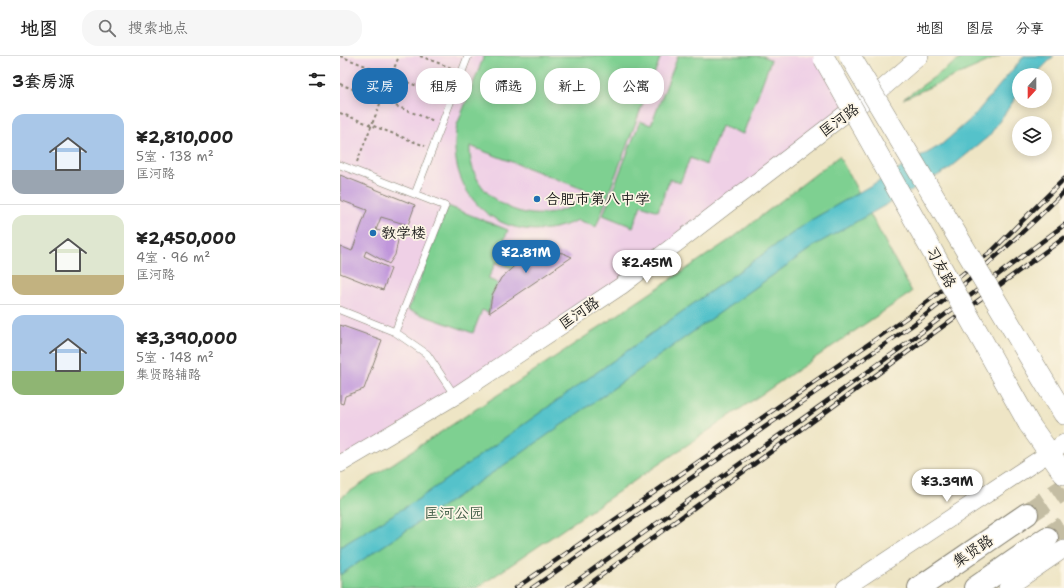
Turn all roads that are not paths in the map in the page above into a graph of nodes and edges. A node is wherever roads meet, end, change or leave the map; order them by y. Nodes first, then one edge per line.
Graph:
1 (468, 56) edge
2 (850, 56) edge
3 (920, 56) edge
4 (822, 57) edge
5 (340, 165) edge
6 (415, 194) junction
7 (340, 310) edge
8 (395, 332) junction
9 (455, 396) junction
10 (1059, 406) edge
11 (1057, 448) edge
12 (340, 464) edge
13 (1064, 474) edge
14 (1027, 514) tunnel mouth
15 (1055, 543) edge
16 (845, 588) edge
17 (919, 588) edge
18 (975, 588) edge
19 (1007, 588) edge

1 - 6 lane
2 - 10 main road, 习友路, bridge
3 - 9 street, 匡河路
4 - 11 main road, 习友路, bridge
5 - 6 lane
6 - 8 lane
7 - 8 lane
8 - 9 lane
9 - 12 street, 匡河路
11 - 13 main road, 习友路
11 - 16 street
14 - 17 highway, 集贤路
15 - 18 highway, 集贤路
15 - 19 street

